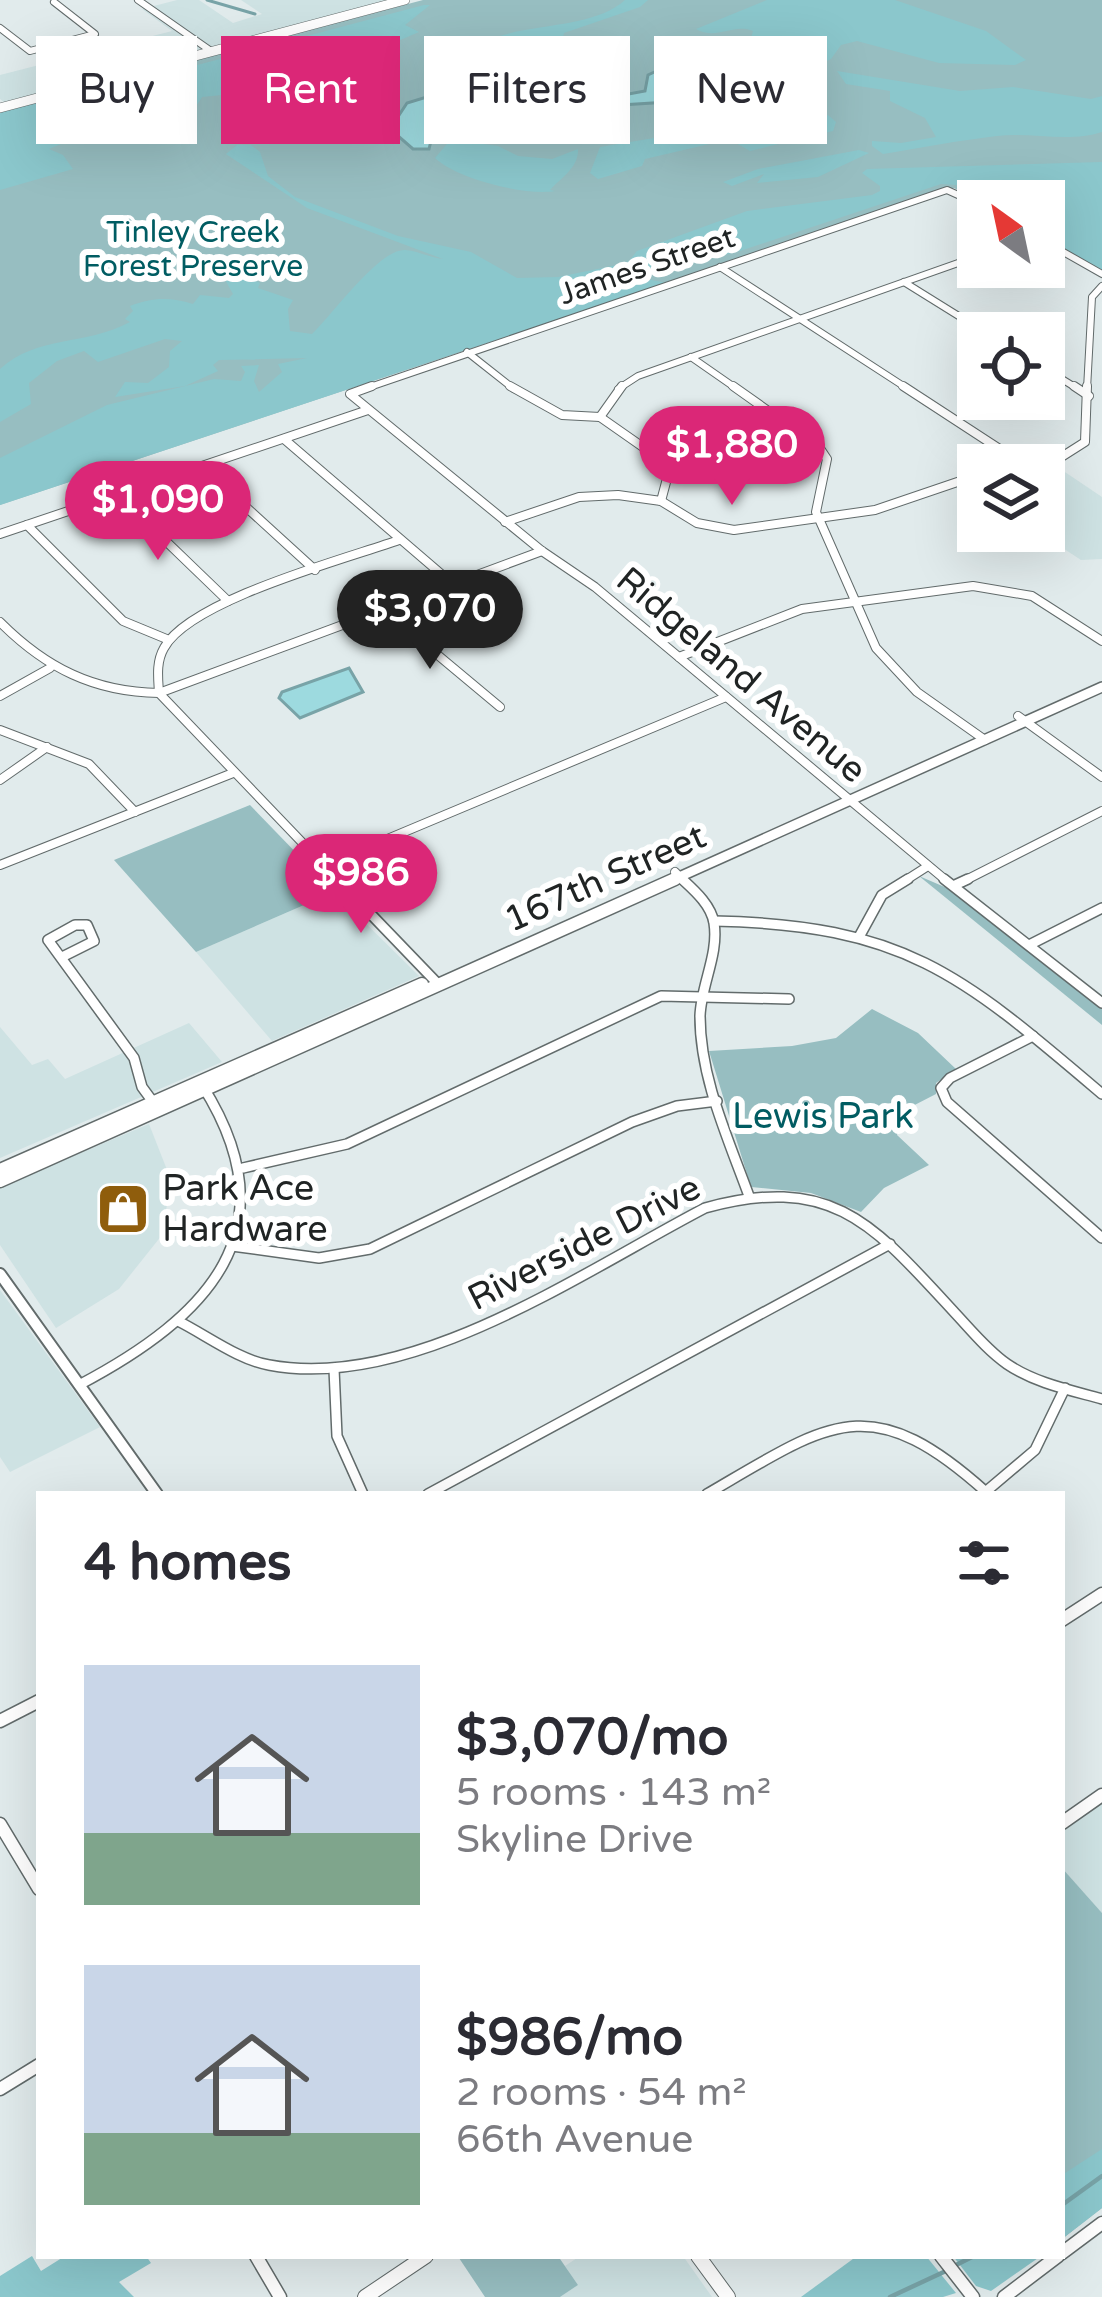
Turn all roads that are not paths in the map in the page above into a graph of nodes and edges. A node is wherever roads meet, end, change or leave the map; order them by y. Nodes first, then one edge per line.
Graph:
1 (68, 0) edge
2 (138, 0) edge
3 (405, 0) edge
4 (54, 2) edge
5 (0, 28) edge
6 (211, 51) junction
7 (1, 107) edge
8 (957, 192) edge
9 (1065, 254) edge
10 (957, 263) edge
11 (720, 267) junction
12 (1102, 274) edge
13 (904, 282) junction
14 (1102, 286) edge
15 (957, 315) edge
16 (801, 318) junction
17 (1091, 321) junction
18 (1102, 327) edge
19 (467, 352) junction
20 (691, 357) junction
21 (1065, 381) edge
22 (356, 390) joint
23 (1089, 396) junction
24 (368, 410) junction
25 (600, 417) junction
26 (284, 439) junction
27 (1085, 442) junction
28 (993, 444) edge
29 (1102, 447) edge
30 (1065, 455) edge
31 (201, 466) junction
32 (957, 483) edge
33 (117, 494) junction
34 (661, 502) junction
35 (820, 519) junction
36 (505, 522) junction
37 (27, 524) junction
38 (0, 534) edge
39 (399, 540) junction
40 (542, 551) junction
41 (315, 570) junction
42 (454, 585) junction
43 (229, 601) junction
44 (858, 604) junction
45 (385, 611) junction
46 (0, 622) edge
47 (169, 640) junction
48 (1102, 641) edge
49 (679, 657) junction
50 (50, 668) junction
51 (1100, 685) edge
52 (159, 693) junction
53 (0, 696) edge
54 (726, 697) junction
55 (500, 706) dead end
56 (1022, 719) junction
57 (0, 730) edge
58 (981, 737) junction
59 (47, 747) junction
60 (233, 773) junction
61 (1102, 778) edge
62 (0, 780) edge
63 (847, 798) junction
64 (1102, 811) edge
65 (135, 812) junction
66 (0, 865) edge
67 (323, 866) junction
68 (928, 866) junction
69 (677, 874) junction
70 (955, 885) junction
71 (1102, 908) edge
72 (714, 921) junction
73 (860, 938) junction
74 (1029, 945) junction
75 (62, 957) junction
76 (436, 982) junction
77 (701, 996) junction
78 (789, 999) dead end
79 (1102, 1003) edge
80 (1033, 1036) junction
81 (203, 1086) junction
82 (1102, 1094) edge
83 (717, 1101) junction
84 (153, 1102) junction
85 (243, 1168) junction
86 (0, 1170) edge
87 (0, 1181) edge
88 (748, 1196) junction
89 (1102, 1238) edge
90 (890, 1244) junction
91 (232, 1246) junction
92 (0, 1274) edge
93 (178, 1321) junction
94 (334, 1369) junction
95 (79, 1385) junction
96 (1065, 1388) junction
97 (1102, 1399) edge
98 (155, 1491) edge
99 (362, 1491) edge
100 (434, 1491) edge
101 (712, 1491) edge
102 (983, 1491) edge
103 (988, 1491) edge
104 (1102, 1594) edge
105 (1065, 1618) edge
106 (36, 1703) edge
107 (0, 1721) edge
108 (1102, 1796) edge
109 (1065, 1821) edge
110 (0, 1824) edge
111 (36, 1884) edge
112 (36, 2067) edge
113 (0, 2089) edge
114 (1102, 2222) edge
115 (1065, 2250) edge
116 (258, 2259) edge
117 (421, 2259) edge
118 (700, 2259) edge
119 (943, 2259) edge
120 (1053, 2259) edge
121 (280, 2297) edge
122 (364, 2297) edge
123 (728, 2297) edge
124 (973, 2297) edge
125 (1004, 2297) edge

1 - 4 street
2 - 6 street
3 - 6 main road
4 - 5 street
6 - 7 main road
8 - 11 street, James Street
9 - 12 street
10 - 13 street
11 - 16 street
11 - 19 street, James Street
13 - 15 street
13 - 16 street
14 - 17 street
16 - 20 street
16 - 28 street
17 - 18 street
17 - 23 street
19 - 22 street, James Street
19 - 25 street
20 - 25 street
20 - 35 street
21 - 23 street
22 - 24 street, Ridgeland Avenue
23 - 27 street
24 - 26 street
24 - 36 street, Ridgeland Avenue
25 - 34 street
26 - 31 street
26 - 39 street
27 - 29 street
27 - 30 street
31 - 33 street
31 - 41 street
32 - 35 street
33 - 37 street
33 - 43 street
34 - 35 street
34 - 36 street
35 - 44 street
36 - 40 street, Ridgeland Avenue
37 - 38 street
37 - 47 street
39 - 41 street
39 - 42 street
40 - 42 street
40 - 49 street, Ridgeland Avenue
41 - 43 street
42 - 45 street
43 - 47 street
44 - 48 street
44 - 49 street
44 - 58 street
45 - 52 street
45 - 55 street
46 - 50 street
47 - 52 street
49 - 54 street, Ridgeland Avenue
50 - 52 street
50 - 53 street
51 - 56 main road, 167th Street
52 - 60 street
54 - 63 street, Ridgeland Avenue
54 - 67 street
56 - 58 main road, 167th Street
56 - 61 street
57 - 59 street
58 - 63 main road, 167th Street
59 - 62 street
59 - 65 street
60 - 65 street
60 - 67 street
63 - 68 street, Ridgeland Avenue
63 - 69 main road, 167th Street
64 - 70 street
65 - 66 street
67 - 76 street
68 - 70 street, Ridgeland Avenue
68 - 73 street
69 - 72 street
69 - 76 main road, 167th Street
70 - 74 street, Ridgeland Avenue
71 - 74 street
72 - 73 street
72 - 77 street
73 - 80 street
74 - 79 street, Ridgeland Avenue
75 - 75 street
75 - 84 street
76 - 81 main road, 167th Street
77 - 78 street
77 - 83 street
77 - 85 street
80 - 82 street
80 - 89 street
81 - 84 main road, 167th Street
81 - 85 street
81 - 87 main road, 167th Street
83 - 88 street
83 - 91 street
84 - 86 main road, 167th Street
85 - 91 street
88 - 90 street, Riverside Drive
88 - 94 street, Riverside Drive
90 - 96 street, Riverside Drive
90 - 100 street
91 - 93 street
92 - 95 street
93 - 94 street, Riverside Drive
93 - 95 street
94 - 99 street
95 - 98 street
96 - 97 street, Riverside Drive
96 - 103 street
101 - 102 street
104 - 105 street
106 - 107 street
108 - 109 street
110 - 111 street
112 - 113 street
114 - 115 street
116 - 121 street
117 - 122 street
118 - 123 street
119 - 124 street
120 - 125 street

